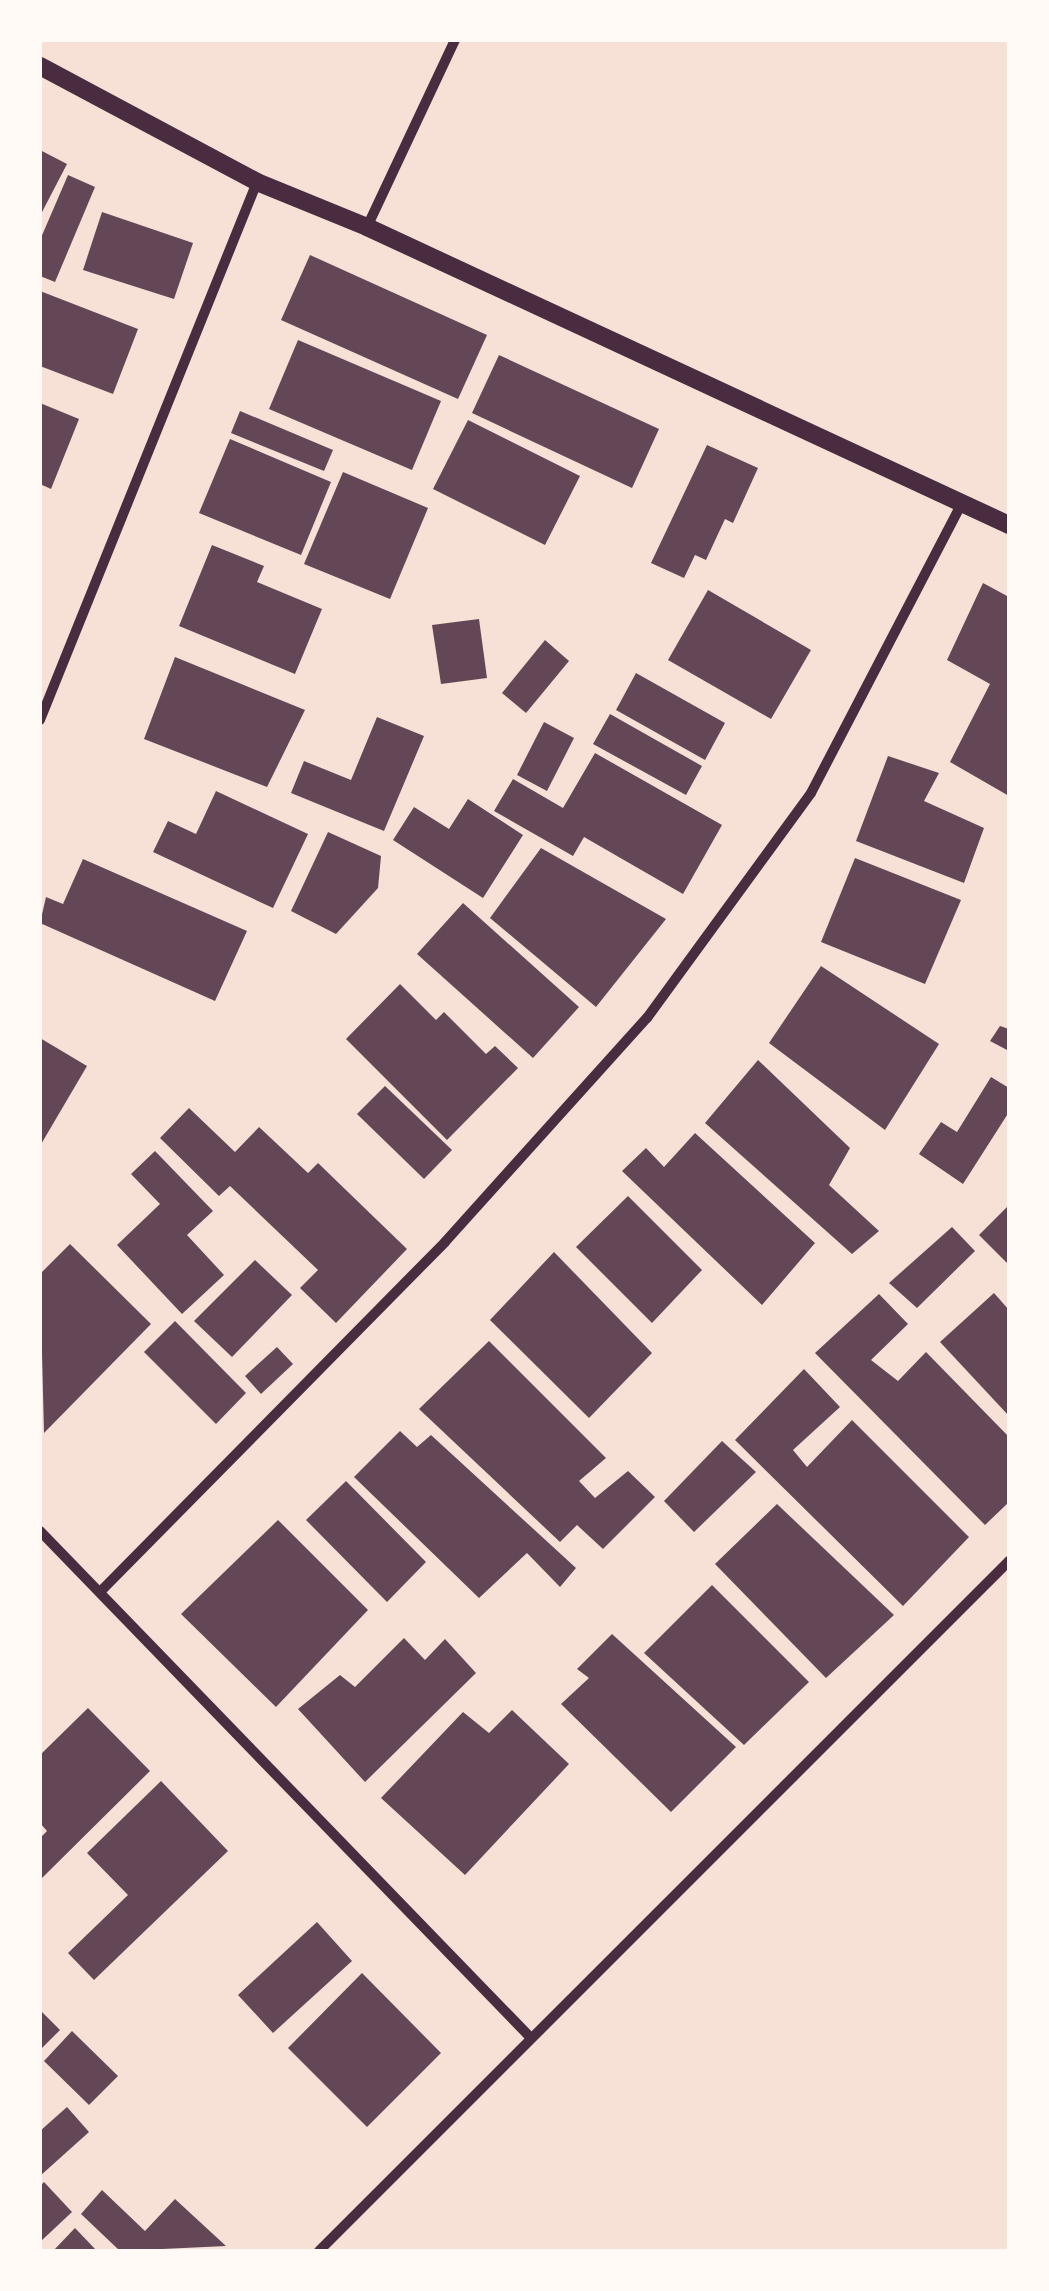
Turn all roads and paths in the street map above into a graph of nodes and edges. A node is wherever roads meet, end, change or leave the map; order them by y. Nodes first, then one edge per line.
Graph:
1 (455, 40) edge
2 (40, 66) edge
3 (257, 182) junction
4 (367, 226) junction
5 (962, 502) junction
6 (1009, 525) edge
7 (40, 720) edge
8 (40, 1531) edge
9 (1009, 1561) edge
10 (100, 1592) junction
11 (532, 2038) junction
12 (320, 2251) edge

1 - 4 street
2 - 3 street
3 - 4 street
3 - 7 street
4 - 5 street
5 - 6 street
5 - 10 street
8 - 10 street
9 - 11 street
10 - 11 street
11 - 12 street

